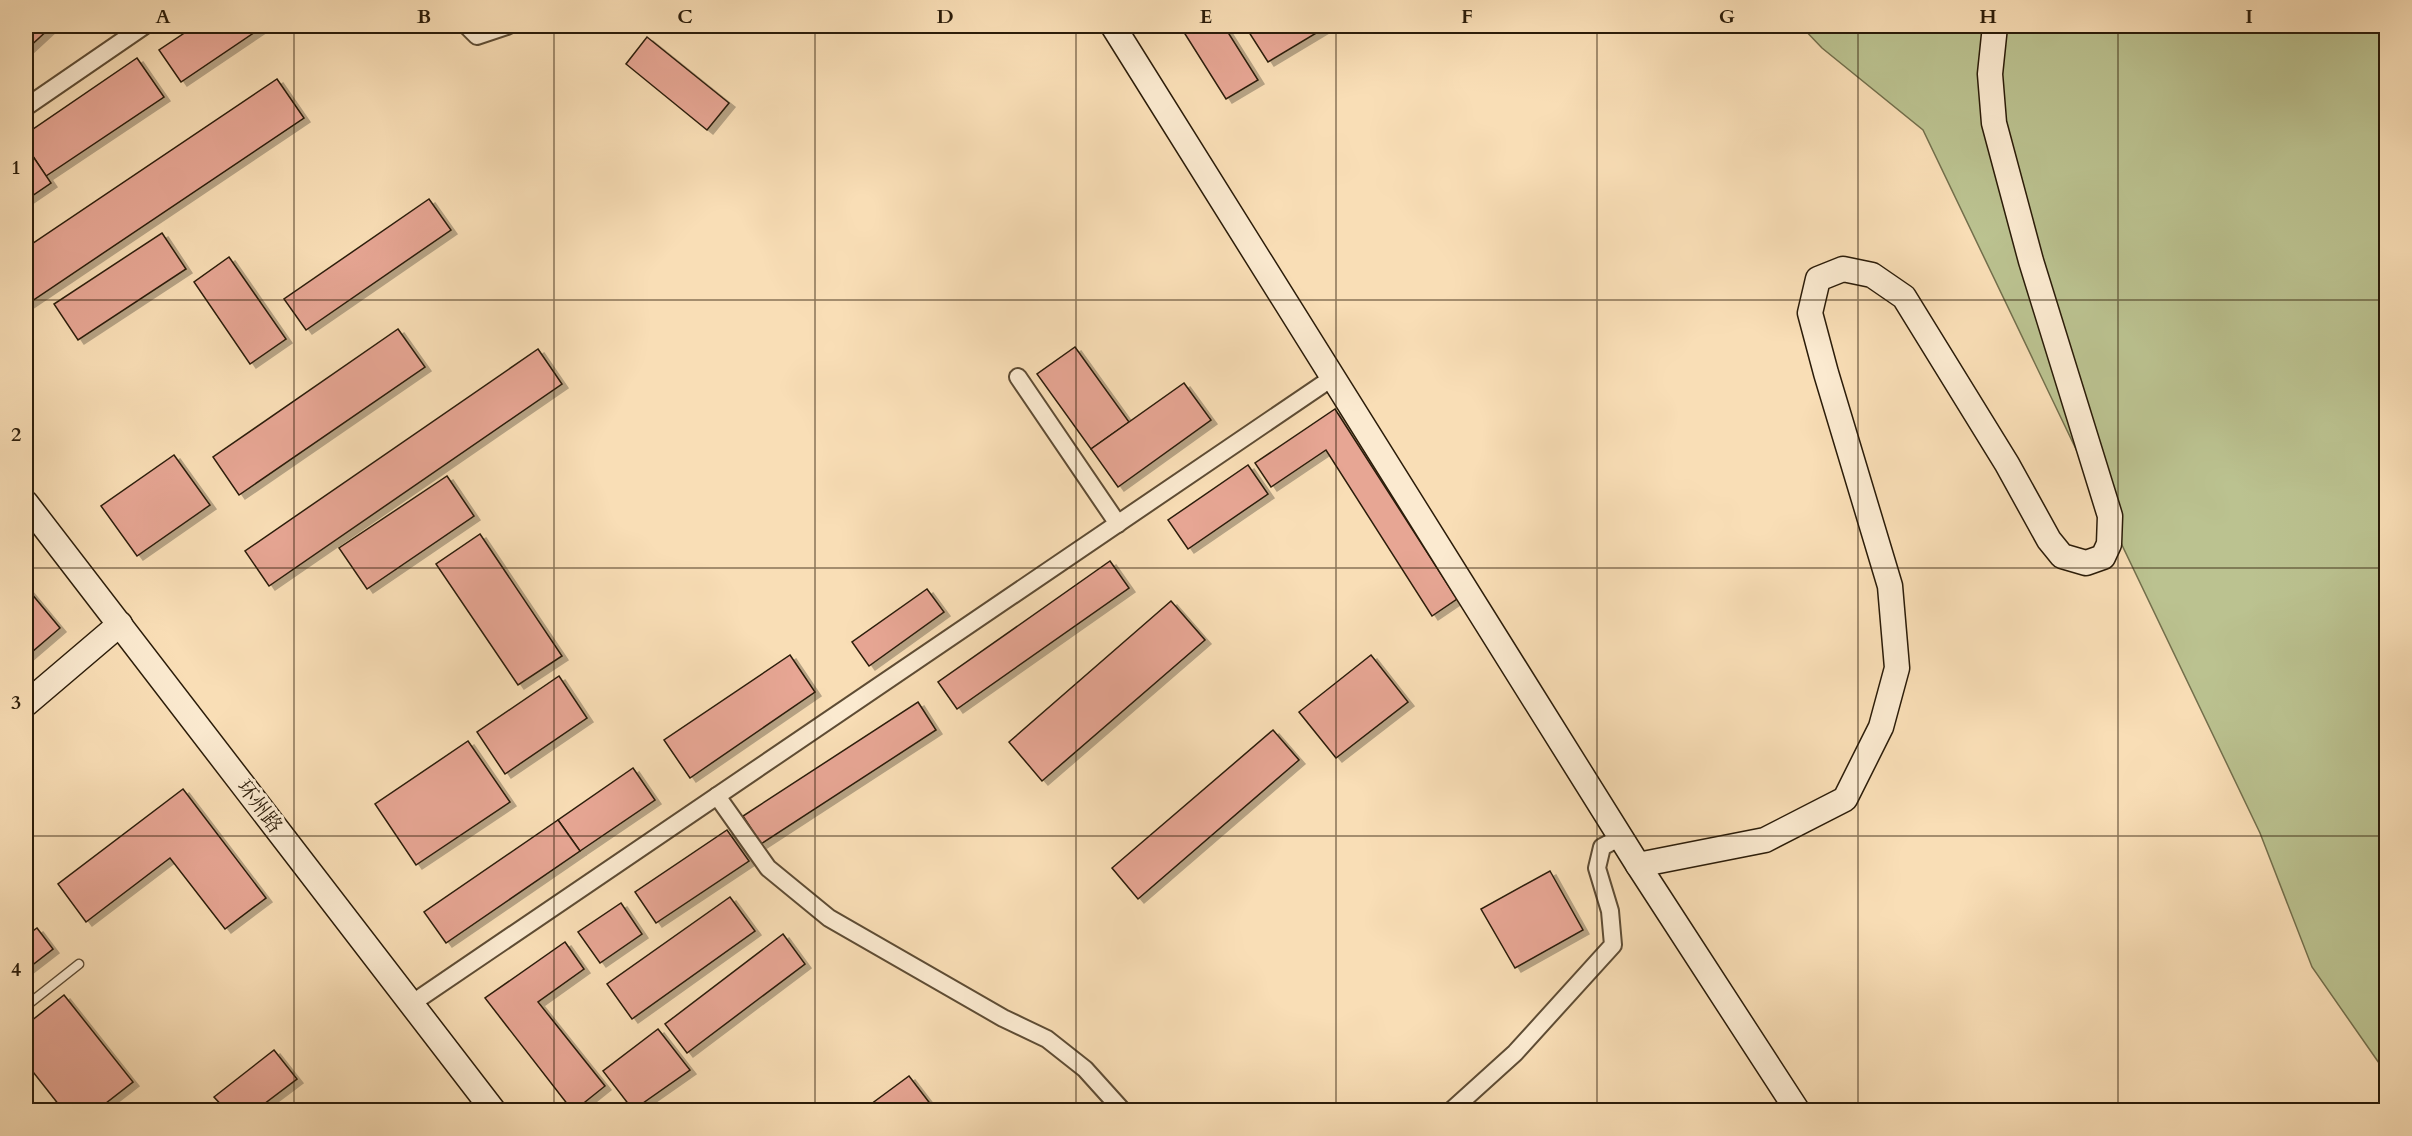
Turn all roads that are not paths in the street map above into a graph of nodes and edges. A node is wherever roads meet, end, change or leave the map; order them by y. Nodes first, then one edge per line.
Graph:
1 (144, 26) edge
2 (467, 26) edge
3 (507, 26) edge
4 (1113, 26) edge
5 (1995, 26) edge
6 (26, 107) edge
7 (1018, 377) dead end
8 (1332, 378) junction
9 (26, 503) edge
10 (1118, 524) junction
11 (120, 624) junction
12 (26, 704) edge
13 (717, 796) junction
14 (1622, 837) junction
15 (1638, 866) junction
16 (79, 964) dead end
17 (411, 1004) junction
18 (26, 1006) edge
19 (493, 1110) edge
20 (1122, 1110) edge
21 (1452, 1110) edge
22 (1797, 1110) edge

1 - 6 street
2 - 3 street
4 - 8 street
5 - 15 street
7 - 10 street
8 - 10 street
8 - 14 street
9 - 11 street, 环州路
10 - 13 street
11 - 12 street
11 - 17 street, 环州路
13 - 17 street
13 - 20 street
14 - 15 street
14 - 21 street
15 - 22 street
16 - 18 lane
17 - 19 street, 环州路

